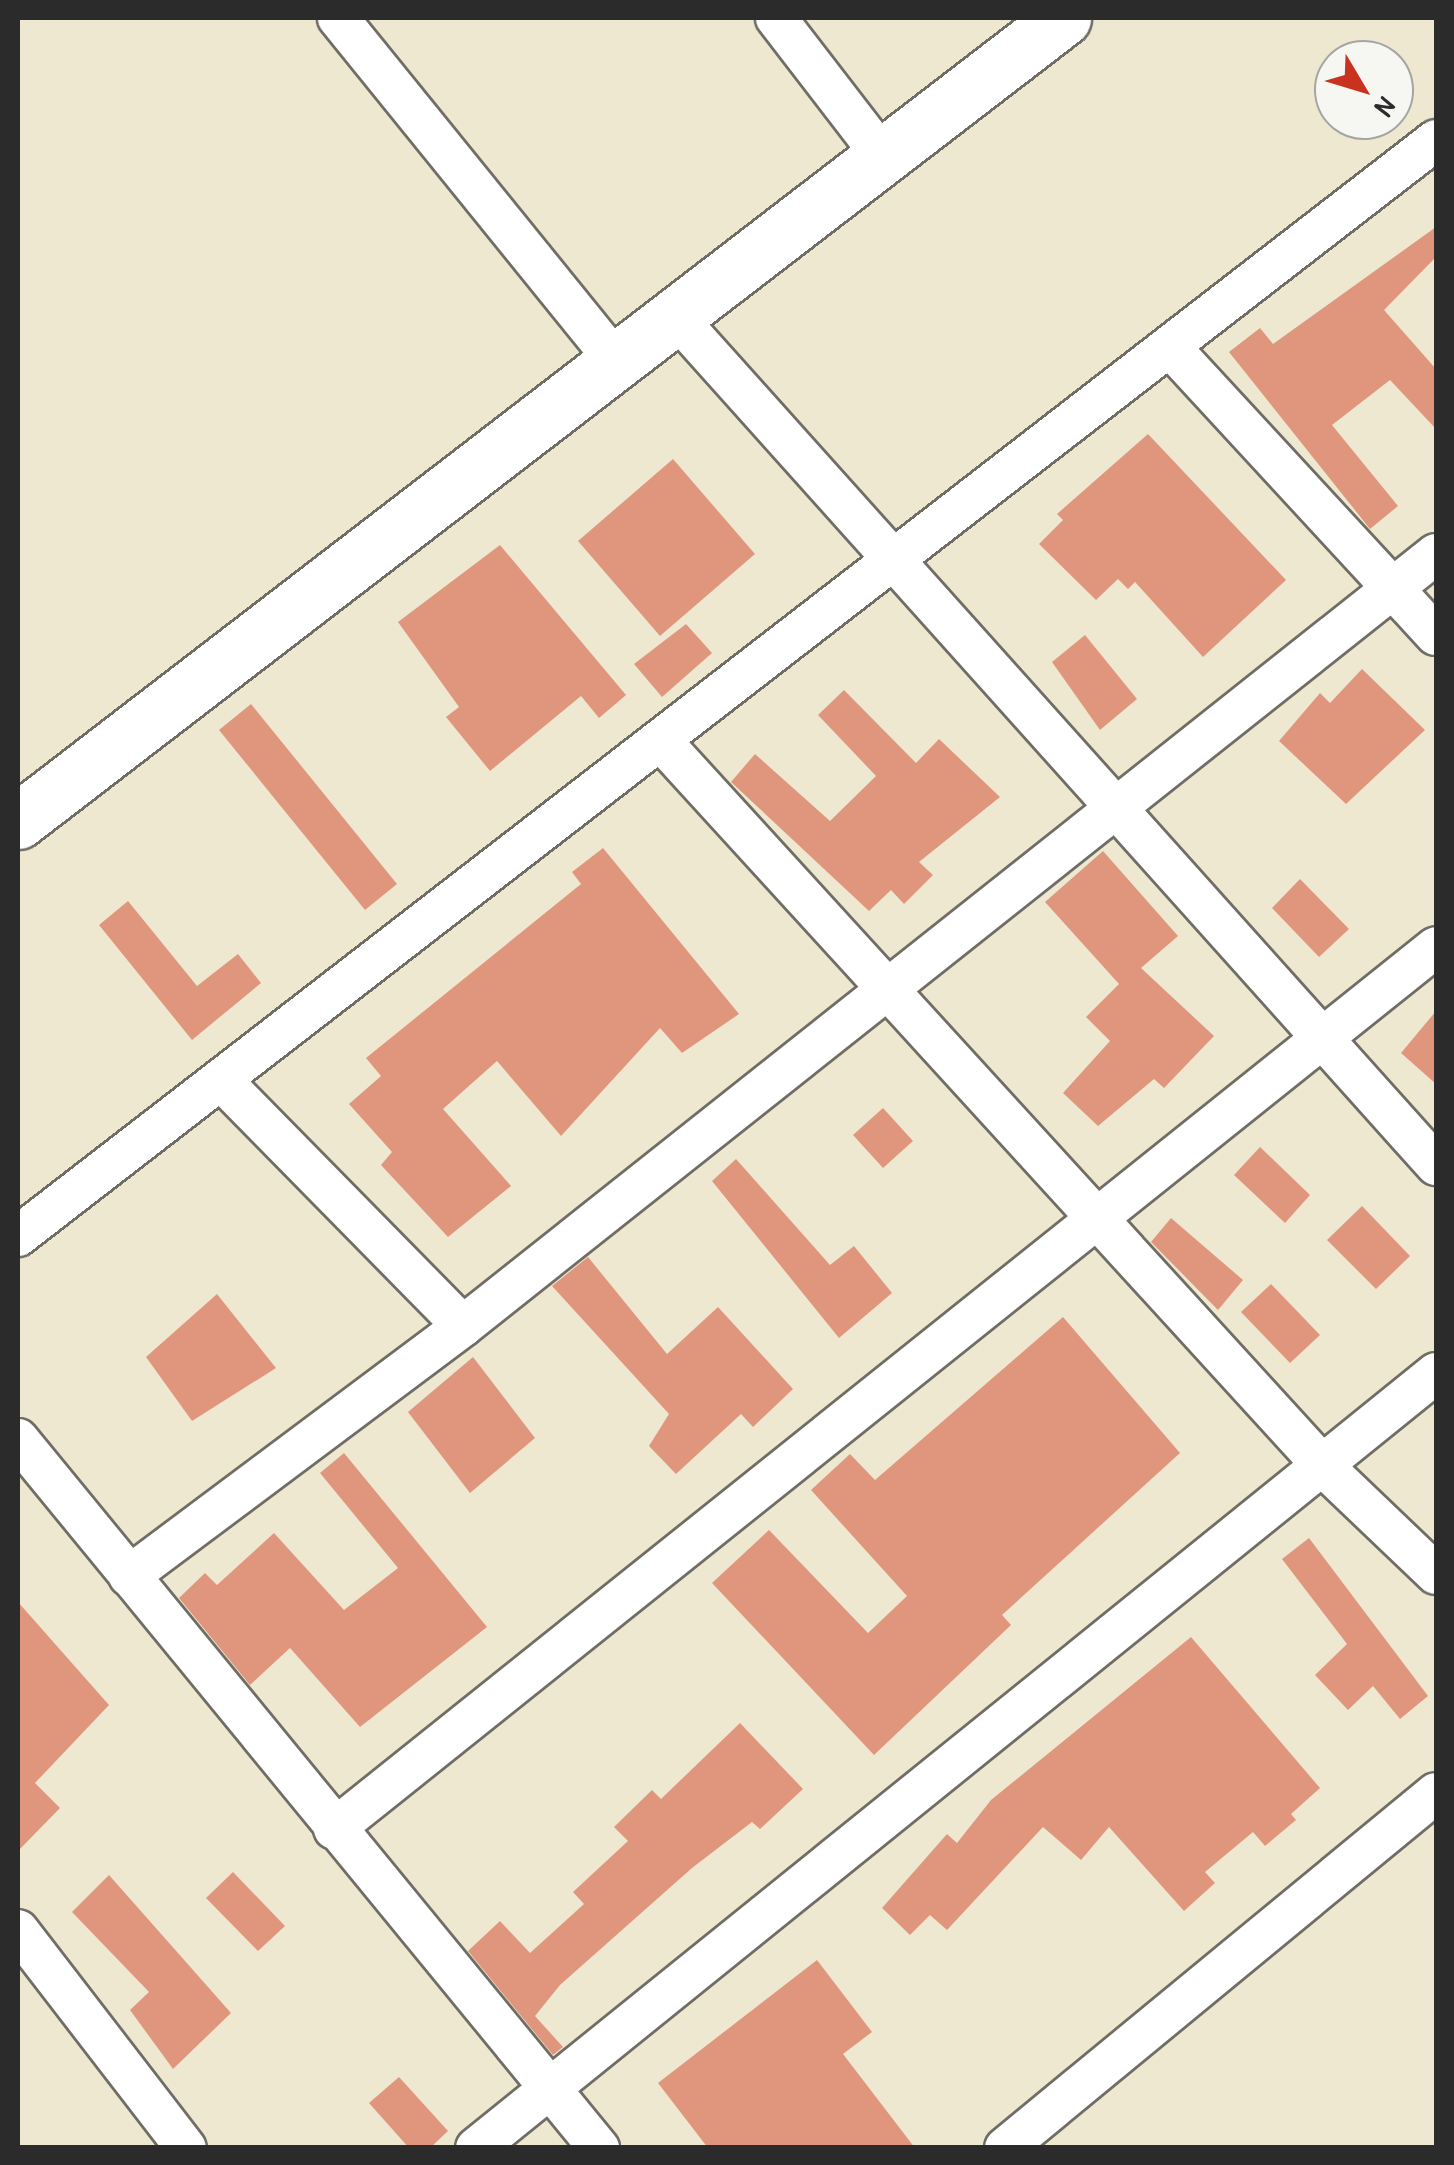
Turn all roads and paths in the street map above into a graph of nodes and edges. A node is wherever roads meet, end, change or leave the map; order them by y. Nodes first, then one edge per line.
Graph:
1 (338, 18) edge
2 (776, 18) edge
3 (1063, 18) edge
4 (1436, 140) edge
5 (882, 157) junction
6 (676, 317) junction
7 (1170, 347) junction
8 (617, 362) junction
9 (1436, 554) edge
10 (894, 560) junction
11 (1393, 588) junction
12 (1436, 636) edge
13 (662, 742) junction
14 (1117, 808) junction
15 (18, 821) edge
16 (1436, 947) edge
17 (888, 990) junction
18 (1324, 1039) junction
19 (224, 1084) junction
20 (1436, 1165) edge
21 (1099, 1221) junction
22 (18, 1236) edge
23 (463, 1326) junction
24 (1436, 1373) edge
25 (18, 1439) edge
26 (1324, 1466) junction
27 (1436, 1574) edge
28 (129, 1576) junction
29 (1436, 1793) edge
30 (334, 1828) junction
31 (18, 1930) edge
32 (545, 2087) junction
33 (186, 2148) edge
34 (476, 2148) edge
35 (598, 2148) edge
36 (1005, 2148) edge

1 - 8 street
2 - 5 street
3 - 5 street
4 - 7 street
5 - 6 street
6 - 8 street
6 - 10 street
7 - 10 street
7 - 11 street
8 - 15 street
9 - 11 street
10 - 13 street
10 - 14 street
11 - 12 street
11 - 14 street
13 - 17 street
13 - 19 street
14 - 17 street
14 - 18 street
16 - 18 street
17 - 21 street
17 - 23 street
18 - 20 street
18 - 21 street
19 - 22 street
19 - 23 street
21 - 26 street
21 - 30 street
23 - 28 street
24 - 26 street
25 - 28 street
26 - 27 street
26 - 32 street
28 - 30 street
29 - 36 street
30 - 32 street
31 - 33 street
32 - 34 street
32 - 35 street

